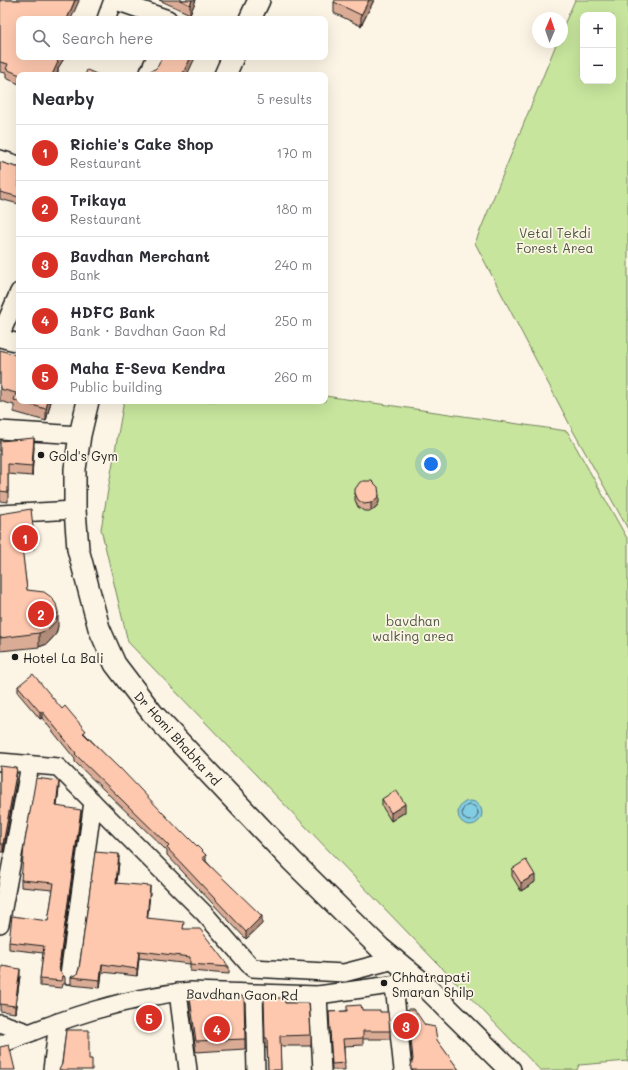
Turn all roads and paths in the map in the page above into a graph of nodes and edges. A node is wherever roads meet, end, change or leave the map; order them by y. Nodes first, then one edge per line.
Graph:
1 (113, 0) edge
2 (258, 0) edge
3 (107, 16) edge
4 (159, 16) edge
5 (251, 16) edge
6 (232, 60) edge
7 (226, 72) edge
8 (0, 159) edge
9 (16, 164) edge
10 (16, 300) edge
11 (5, 330) edge
12 (16, 340) edge
13 (87, 404) edge
14 (0, 430) edge
15 (80, 435) junction
16 (75, 510) junction
17 (0, 514) edge
18 (0, 762) edge
19 (30, 765) junction
20 (93, 802) junction
21 (0, 924) edge
22 (394, 960) junction
23 (69, 975) dead end
24 (420, 981) junction
25 (394, 985) junction
26 (178, 992) junction
27 (254, 994) junction
28 (318, 995) junction
29 (58, 1022) junction
30 (0, 1023) edge
31 (30, 1033) junction
32 (0, 1045) edge
33 (52, 1070) edge
34 (188, 1070) edge
35 (256, 1070) edge
36 (322, 1070) edge
37 (403, 1070) edge
38 (510, 1070) edge

1 - 3 street
1 - 4 street
2 - 5 main road
6 - 7 main road
8 - 9 street
10 - 11 street
11 - 12 street
13 - 15 main road, Dr Homi Bhabha rd
14 - 15 street
15 - 16 main road, Dr Homi Bhabha rd
16 - 17 street
16 - 22 main road, Dr Homi Bhabha rd
18 - 19 street
19 - 20 street
19 - 21 street
20 - 22 street
20 - 23 street
22 - 24 main road, Dr Homi Bhabha rd
24 - 25 street, Bavdhan Gaon Rd
24 - 38 main road, Dr Homi Bhabha rd
25 - 28 street, Bavdhan Gaon Rd
25 - 37 street
26 - 27 street, Bavdhan Gaon Rd
26 - 29 street, Bavdhan Gaon Rd
26 - 34 street
27 - 28 street, Bavdhan Gaon Rd
27 - 35 street
28 - 36 street
29 - 31 street, Bavdhan Gaon Rd
29 - 33 street
30 - 31 street
31 - 32 street, Bavdhan Gaon Rd

